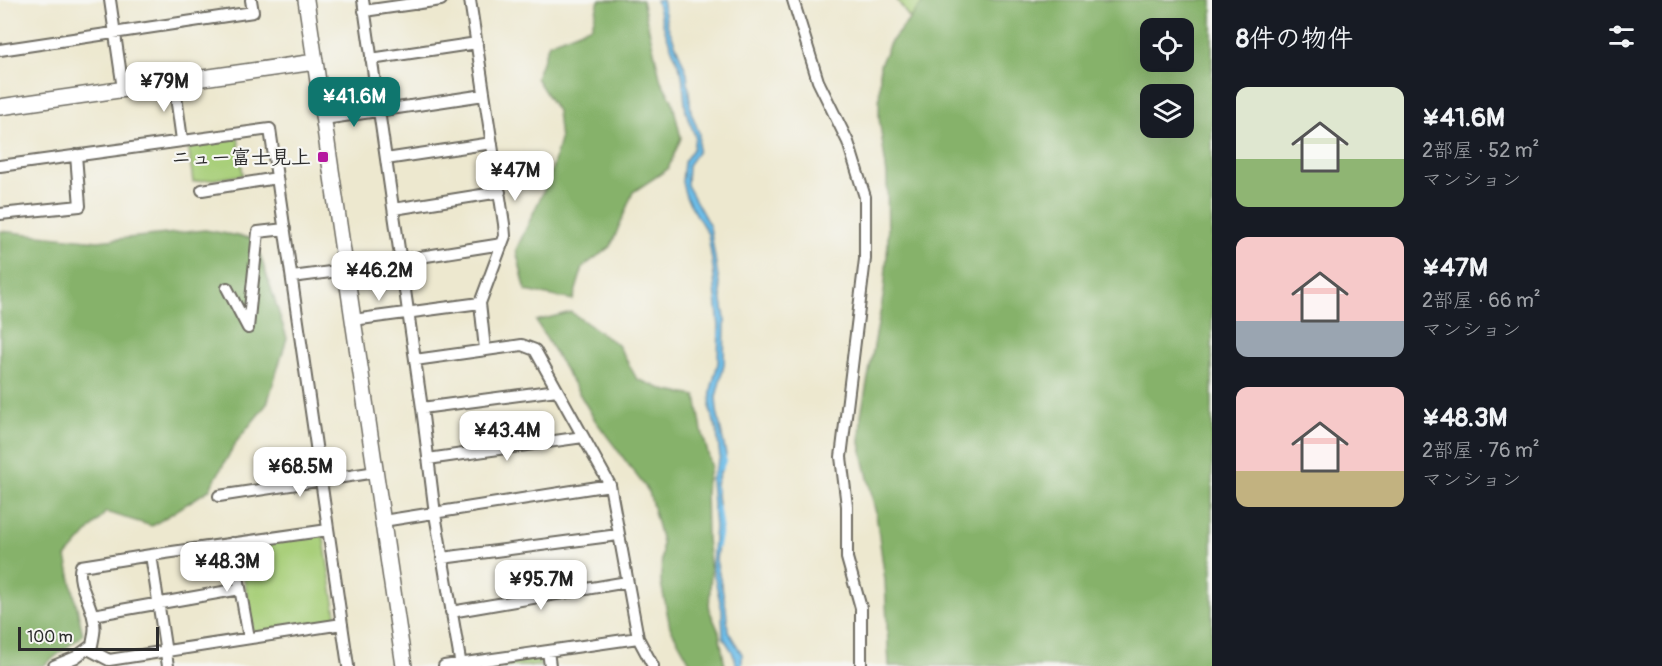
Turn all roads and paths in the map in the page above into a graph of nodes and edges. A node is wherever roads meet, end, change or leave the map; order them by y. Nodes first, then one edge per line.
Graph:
1 (110, 0) edge
2 (251, 0) edge
3 (306, 0) edge
4 (441, 0) edge
5 (470, 0) edge
6 (793, 0) edge
7 (364, 6) edge
8 (115, 32) junction
9 (477, 43) junction
10 (0, 50) edge
11 (371, 59) junction
12 (315, 62) junction
13 (174, 82) junction
14 (123, 89) junction
15 (484, 95) junction
16 (0, 107) edge
17 (379, 110) junction
18 (324, 119) junction
19 (182, 140) junction
20 (492, 143) junction
21 (76, 155) junction
22 (386, 159) junction
23 (0, 166) edge
24 (277, 178) junction
25 (202, 190) dead end
26 (500, 192) junction
27 (394, 209) junction
28 (0, 214) edge
29 (285, 229) junction
30 (502, 244) junction
31 (401, 260) junction
32 (346, 270) junction
33 (292, 277) junction
34 (227, 288) dead end
35 (480, 303) junction
36 (409, 312) junction
37 (353, 320) junction
38 (485, 349) junction
39 (416, 360) junction
40 (557, 390) junction
41 (422, 408) junction
42 (583, 437) junction
43 (428, 459) junction
44 (376, 472) junction
45 (321, 480) junction
46 (610, 485) junction
47 (219, 496) dead end
48 (435, 514) junction
49 (383, 521) junction
50 (328, 530) junction
51 (618, 535) junction
52 (232, 543) junction
53 (151, 555) junction
54 (442, 558) junction
55 (627, 582) junction
56 (240, 589) junction
57 (159, 603) junction
58 (451, 612) junction
59 (93, 615) junction
60 (342, 624) junction
61 (249, 638) junction
62 (638, 638) junction
63 (88, 649) junction
64 (166, 651) junction
65 (548, 651) junction
66 (460, 665) edge
67 (54, 666) edge
68 (168, 666) edge
69 (348, 666) edge
70 (404, 666) edge
71 (444, 666) edge
72 (550, 666) edge
73 (653, 666) edge
74 (861, 666) edge

1 - 8 street
2 - 8 street
3 - 12 street
4 - 7 street
5 - 9 street
6 - 74 street
7 - 11 street
8 - 10 street
8 - 14 street
9 - 11 street
9 - 15 street
11 - 17 street
12 - 13 street
12 - 18 street
13 - 14 street
13 - 19 street
14 - 16 street
15 - 17 street
15 - 20 street
17 - 18 street
17 - 22 street
18 - 32 street
19 - 21 street
19 - 24 street
20 - 22 street
20 - 26 street
21 - 23 street
21 - 28 street
22 - 27 street
24 - 25 street
24 - 29 street
26 - 27 street
26 - 30 street
27 - 31 street
29 - 33 street
29 - 34 street
30 - 31 street
30 - 35 street
31 - 36 street
32 - 33 street
32 - 37 street
33 - 45 street
35 - 36 street
35 - 38 street
36 - 37 street
36 - 39 street
37 - 44 street
38 - 39 street
38 - 40 street
39 - 41 street
40 - 41 street
40 - 42 street
41 - 43 street
42 - 43 street
42 - 46 street
43 - 48 street
44 - 45 street
44 - 49 street
45 - 47 street
45 - 50 street
46 - 48 street
46 - 51 street
48 - 49 street
48 - 54 street
49 - 70 street
50 - 52 street
50 - 60 street
51 - 54 street
51 - 55 street
52 - 53 street
52 - 56 street
53 - 57 street
53 - 59 street
54 - 58 street
55 - 58 street
55 - 62 street
56 - 57 street
56 - 61 street
57 - 59 street
57 - 64 street
58 - 66 street
59 - 63 street
60 - 61 street
60 - 69 street
61 - 64 street
62 - 65 street
62 - 73 street
63 - 64 street
63 - 67 street
64 - 68 street
65 - 66 street
65 - 72 street
66 - 71 street

